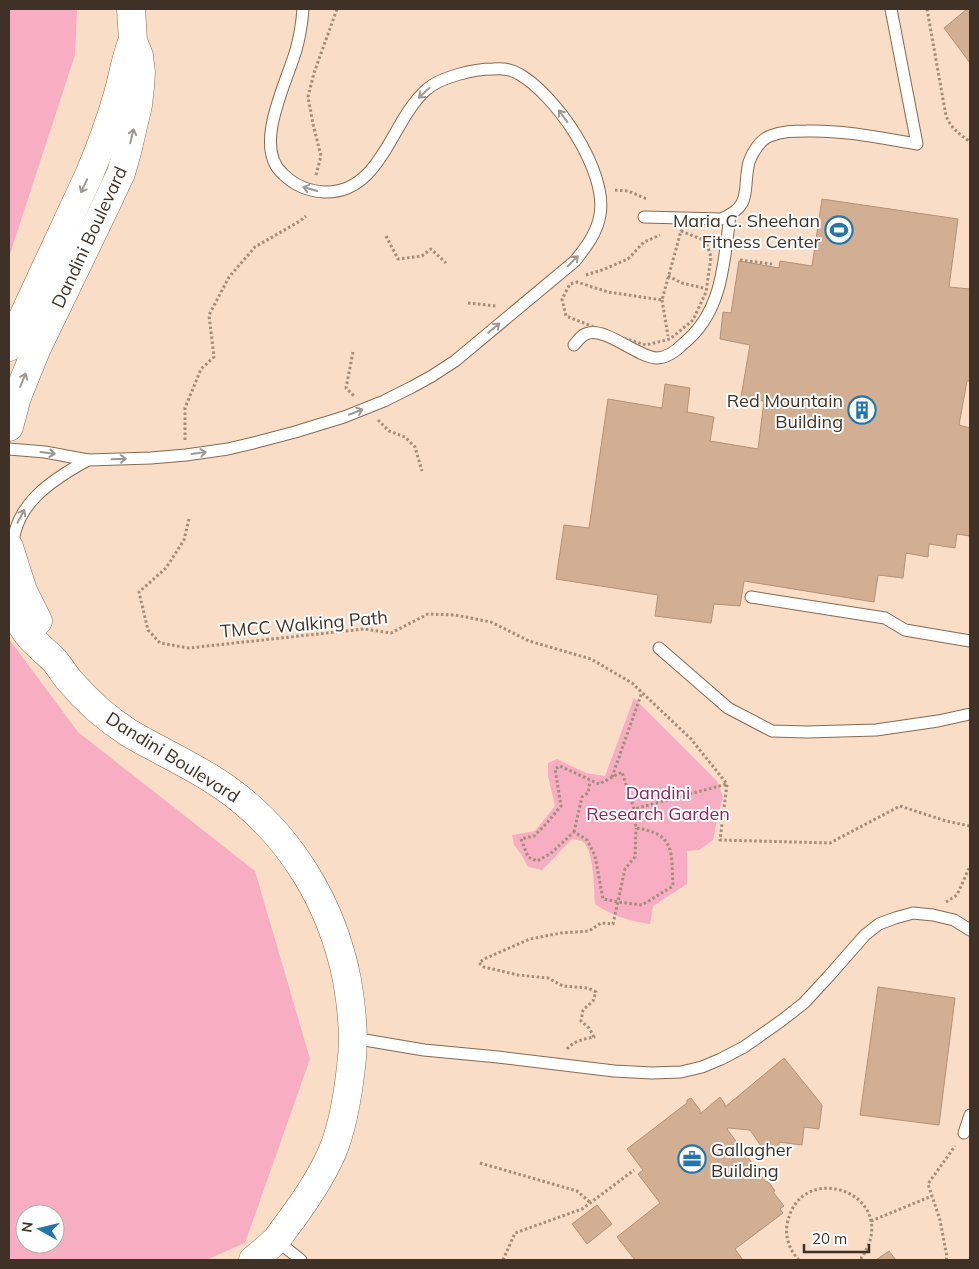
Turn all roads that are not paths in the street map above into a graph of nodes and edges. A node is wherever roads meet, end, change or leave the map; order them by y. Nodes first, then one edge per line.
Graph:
1 (131, 9) edge
2 (303, 9) edge
3 (891, 9) edge
4 (132, 41) junction
5 (730, 215) junction
6 (644, 217) dead end
7 (574, 345) dead end
8 (9, 348) edge
9 (9, 427) edge
10 (9, 449) edge
11 (88, 460) junction
12 (11, 555) edge
13 (751, 597) dead end
14 (9, 601) edge
15 (970, 641) edge
16 (659, 648) dead end
17 (54, 661) junction
18 (970, 714) edge
19 (970, 930) edge
20 (353, 1038) junction
21 (970, 1115) edge
22 (964, 1133) road end
23 (276, 1240) junction
24 (253, 1260) edge
25 (301, 1260) edge

1 - 4 main road, Dandini Boulevard
11 -> 2 lane
3 - 5 lane
4 -> 8 main road, Dandini Boulevard
9 -> 4 main road, Dandini Boulevard
5 - 6 lane
5 - 7 lane
10 -> 11 lane
12 -> 11 lane
12 - 17 main road, Dandini Boulevard
13 - 15 lane
14 - 17 main road, Dandini Boulevard
16 - 18 lane
17 - 20 main road, Dandini Boulevard
19 - 20 lane
20 - 23 main road, Dandini Boulevard
21 - 22 lane
23 - 24 main road, Dandini Boulevard
23 - 25 lane

